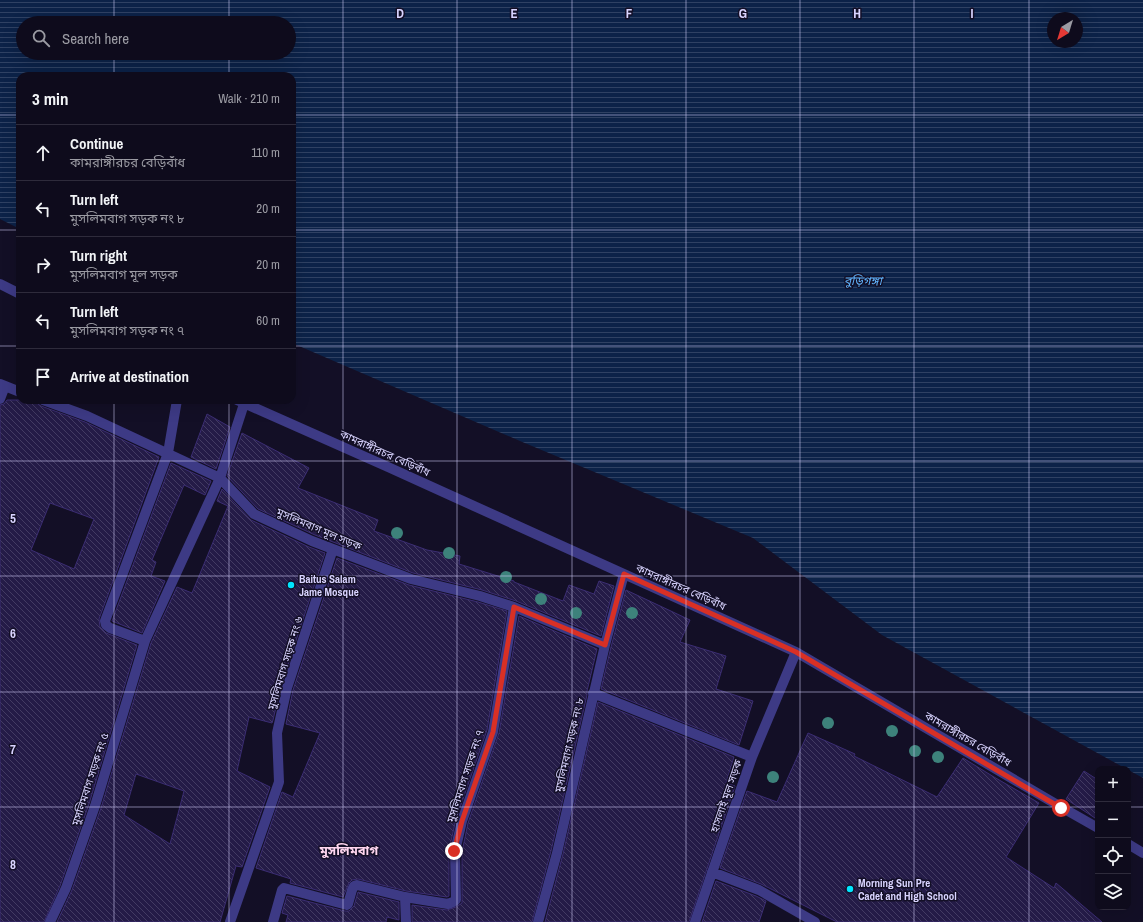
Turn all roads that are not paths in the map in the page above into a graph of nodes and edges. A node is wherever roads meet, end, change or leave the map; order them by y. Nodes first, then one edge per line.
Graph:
1 (0, 284) edge
2 (16, 292) edge
3 (2, 385) edge
4 (16, 390) edge
5 (0, 399) edge
6 (54, 404) edge
7 (176, 404) edge
8 (239, 404) edge
9 (245, 404) edge
10 (168, 453) junction
11 (220, 478) junction
12 (333, 549) junction
13 (624, 574) junction
14 (514, 607) junction
15 (145, 641) junction
16 (605, 645) junction
17 (796, 652) junction
18 (593, 693) junction
19 (752, 758) junction
20 (1095, 826) edge
21 (1131, 846) edge
22 (1143, 853) edge
23 (712, 872) junction
24 (405, 897) junction
25 (50, 922) edge
26 (230, 922) edge
27 (273, 922) edge
28 (406, 922) edge
29 (538, 922) edge
30 (695, 922) edge
31 (815, 922) edge

1 - 2 street
3 - 4 street
3 - 5 street
6 - 10 street, মুসলিমবাগ মূল সড়ক
7 - 10 street
8 - 11 street, মুসলিমবাগ সড়ক নং ৫
9 - 13 street, কামরাঙ্গীরচর বেড়িবাঁধ
10 - 11 street, মুসলিমবাগ মূল সড়ক
10 - 15 street
11 - 12 street, মুসলিমবাগ মূল সড়ক
11 - 15 street, মুসলিমবাগ সড়ক নং ৫
12 - 14 street, মুসলিমবাগ মূল সড়ক
12 - 26 street, মুসলিমবাগ সড়ক নং ৬
13 - 16 street, মুসলিমবাগ সড়ক নং ৮
13 - 17 street, কামরাঙ্গীরচর বেড়িবাঁধ
14 - 16 street, মুসলিমবাগ মূল সড়ক
14 - 24 street, মুসলিমবাগ সড়ক নং ৭
15 - 25 street, মুসলিমবাগ সড়ক নং ৫
16 - 18 street, মুসলিমবাগ সড়ক নং ৮
17 - 19 street
17 - 20 street, কামরাঙ্গীরচর বেড়িবাঁধ
18 - 19 street, হাসলাই মূল সড়ক
18 - 29 street, মুসলিমবাগ সড়ক নং ৮
19 - 23 street, হাসলাই মূল সড়ক
21 - 22 street
23 - 30 street, হাসলাই মূল সড়ক
23 - 31 street
24 - 27 street
24 - 28 street

